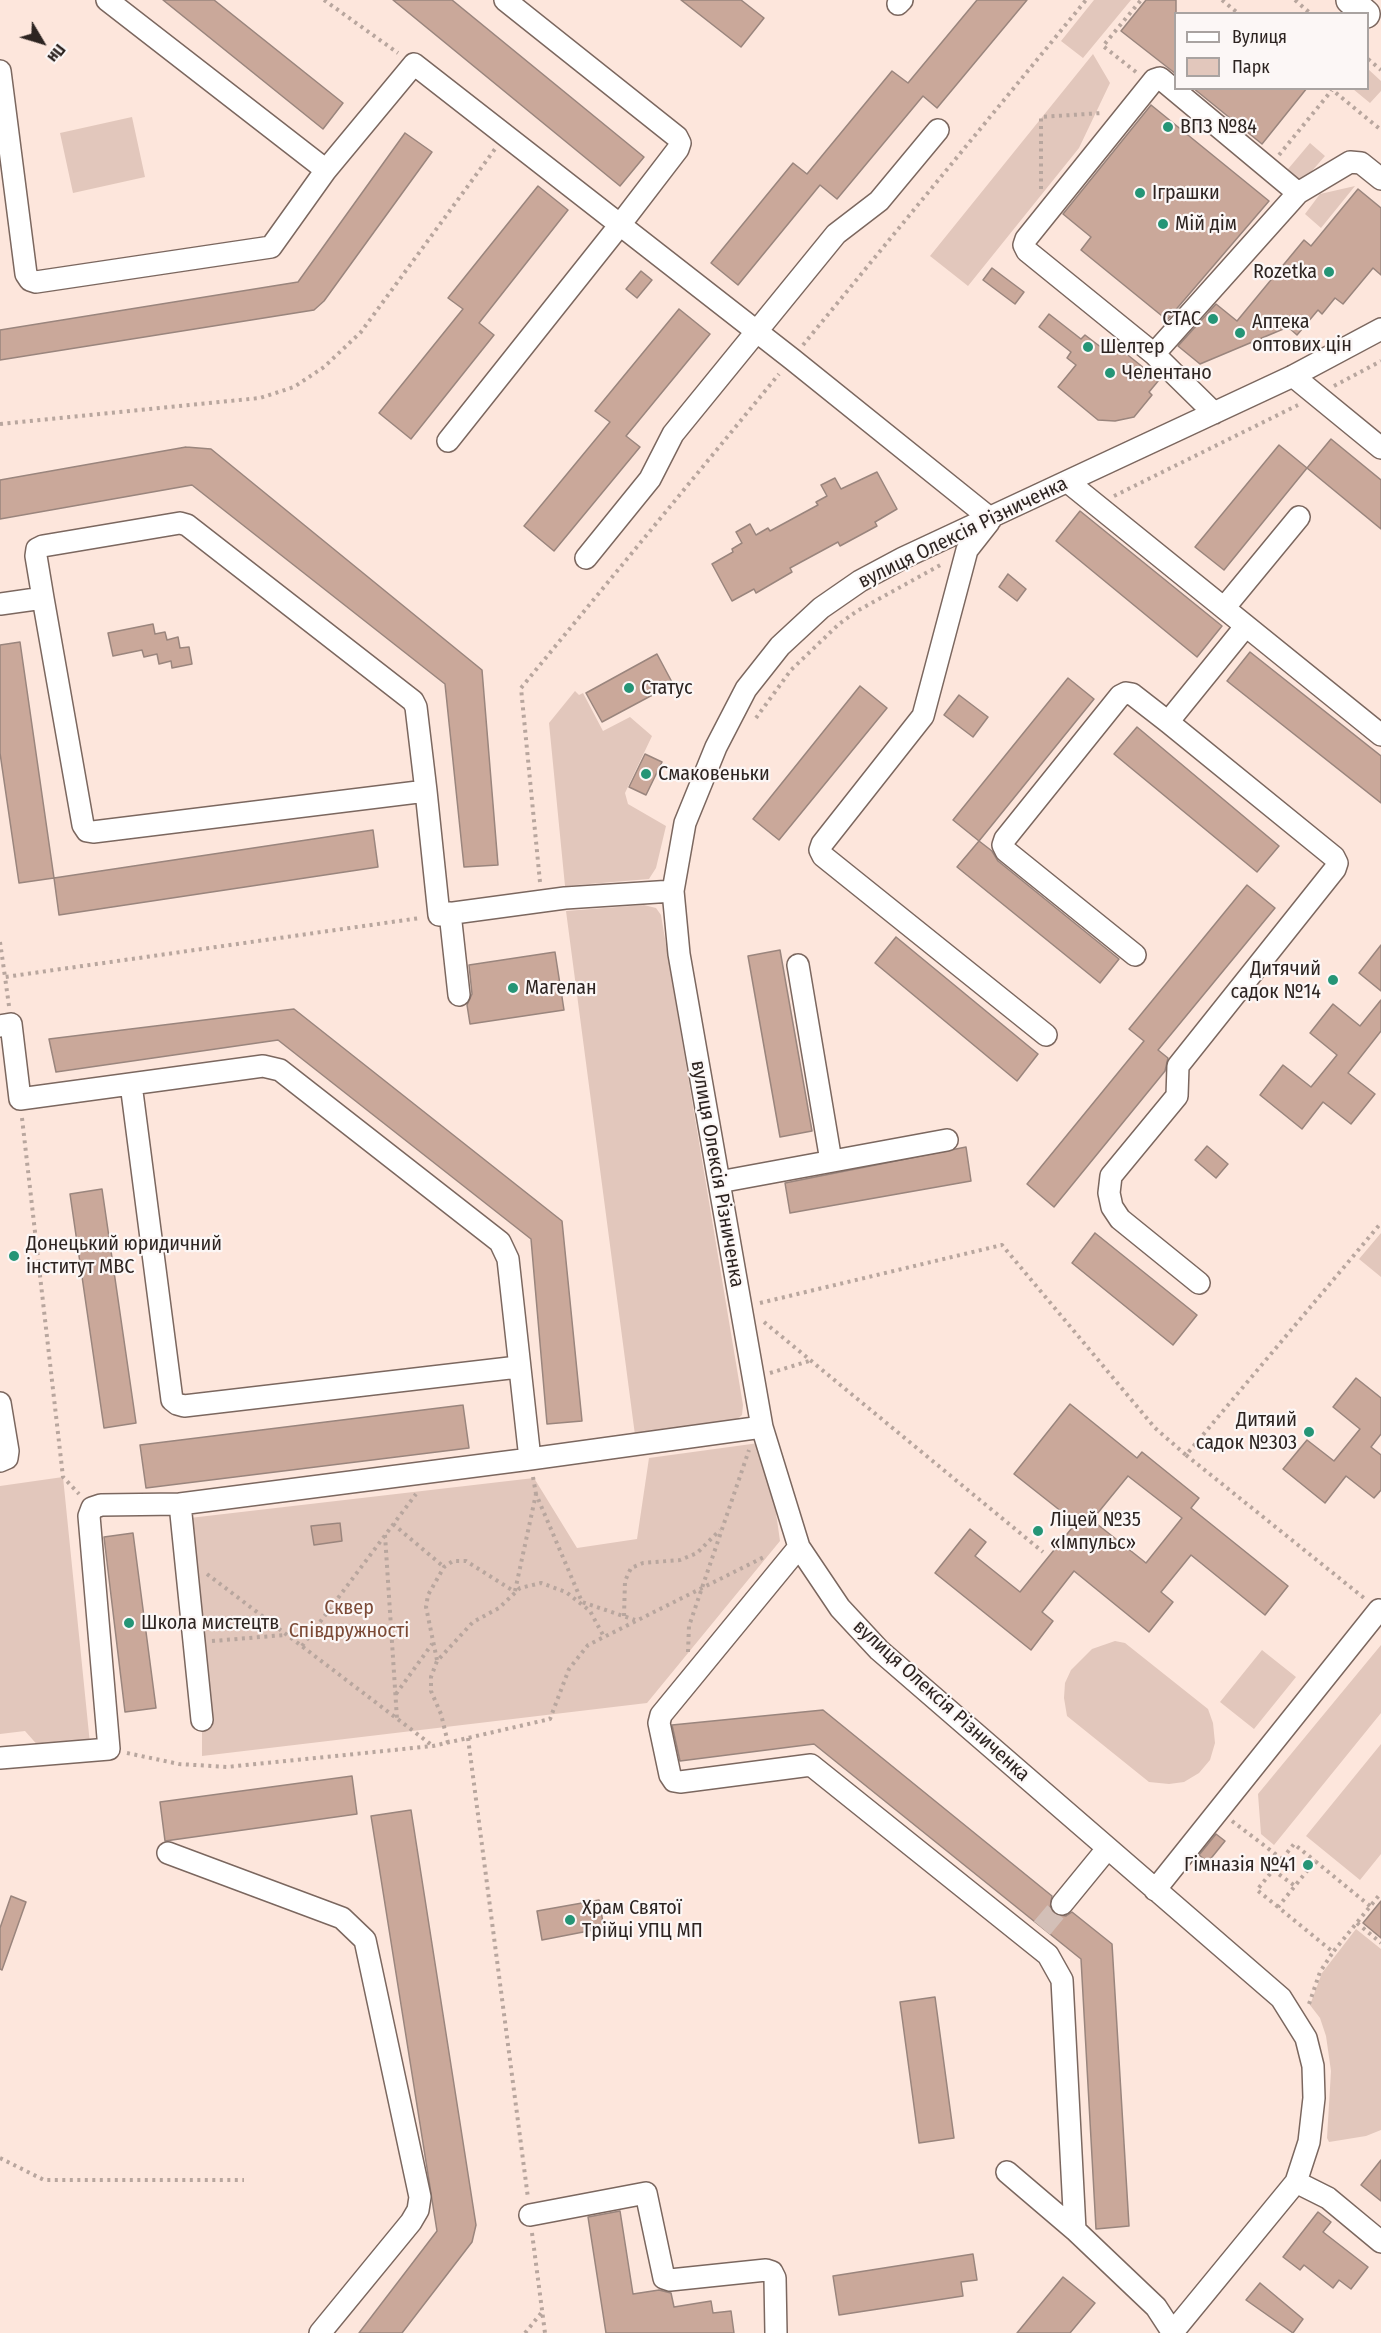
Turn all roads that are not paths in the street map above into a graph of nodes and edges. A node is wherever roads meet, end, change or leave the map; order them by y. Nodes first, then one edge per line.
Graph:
1 (107, 0) edge
2 (505, 0) edge
3 (1350, 0) edge
4 (1365, 12) edge
5 (1369, 16) edge
6 (1381, 25) edge
7 (0, 70) edge
8 (1174, 90) edge
9 (1174, 90) edge
10 (938, 130) dead end
11 (326, 170) junction
12 (1381, 179) edge
13 (1298, 193) junction
14 (619, 226) junction
15 (1381, 330) edge
16 (757, 332) junction
17 (1154, 354) junction
18 (1293, 376) junction
19 (1214, 413) junction
20 (448, 441) dead end
21 (1381, 448) edge
22 (1068, 482) junction
23 (1299, 517) dead end
24 (991, 519) junction
25 (586, 558) dead end
26 (43, 598) junction
27 (0, 604) edge
28 (1224, 608) junction
29 (1245, 627) junction
30 (1168, 722) junction
31 (1381, 735) edge
32 (426, 790) junction
33 (673, 891) junction
34 (445, 914) junction
35 (1135, 955) dead end
36 (798, 965) dead end
37 (459, 995) dead end
38 (5, 1025) edge
39 (1046, 1035) dead end
40 (130, 1084) junction
41 (947, 1140) dead end
42 (831, 1161) junction
43 (719, 1182) junction
44 (1199, 1283) dead end
45 (518, 1367) junction
46 (0, 1403) edge
47 (757, 1428) junction
48 (530, 1459) junction
49 (0, 1461) edge
50 (180, 1504) junction
51 (799, 1547) junction
52 (1379, 1610) road end
53 (201, 1720) dead end
54 (0, 1758) edge
55 (1107, 1849) junction
56 (168, 1853) dead end
57 (1155, 1890) junction
58 (1062, 1904) tunnel mouth
59 (1007, 2172) dead end
60 (1296, 2182) junction
61 (530, 2215) road end
62 (1075, 2230) junction
63 (1381, 2242) edge
64 (320, 2333) edge
65 (776, 2333) edge
66 (1172, 2333) edge

1 - 11 street
2 - 14 street
3 - 4 main road
5 - 6 main road
7 - 11 street
8 - 13 street
9 - 17 street
10 - 16 street
11 - 14 street
12 - 13 street
13 - 17 street
14 - 16 street
14 - 20 street
15 - 18 street, вулиця Олексія Різниченка
16 - 24 street
16 - 25 street
17 - 19 street
18 - 19 street, вулиця Олексія Різниченка
18 - 21 street
19 - 22 street, вулиця Олексія Різниченка
22 - 24 street, вулиця Олексія Різниченка
22 - 28 street
23 - 28 street
24 - 33 street, вулиця Олексія Різниченка
24 - 39 street
26 - 27 street
26 - 32 street
26 - 32 street
28 - 29 street
29 - 30 street
29 - 31 street
30 - 35 street
30 - 44 street
32 - 34 street
33 - 34 street
33 - 43 street, вулиця Олексія Різниченка
34 - 37 street
36 - 42 street
38 - 40 street
40 - 45 street
40 - 45 street
41 - 42 street
42 - 43 street
43 - 47 street, вулиця Олексія Різниченка
45 - 48 street
46 - 49 street
47 - 48 street
47 - 51 street, вулиця Олексія Різниченка
48 - 50 street
50 - 53 street
50 - 54 street
51 - 55 street, вулиця Олексія Різниченка
51 - 62 street
52 - 57 street
55 - 57 street, вулиця Олексія Різниченка
55 - 58 street
56 - 64 street
57 - 60 street, вулиця Олексія Різниченка
59 - 62 street
60 - 63 street
60 - 66 street
61 - 65 street
62 - 66 street

